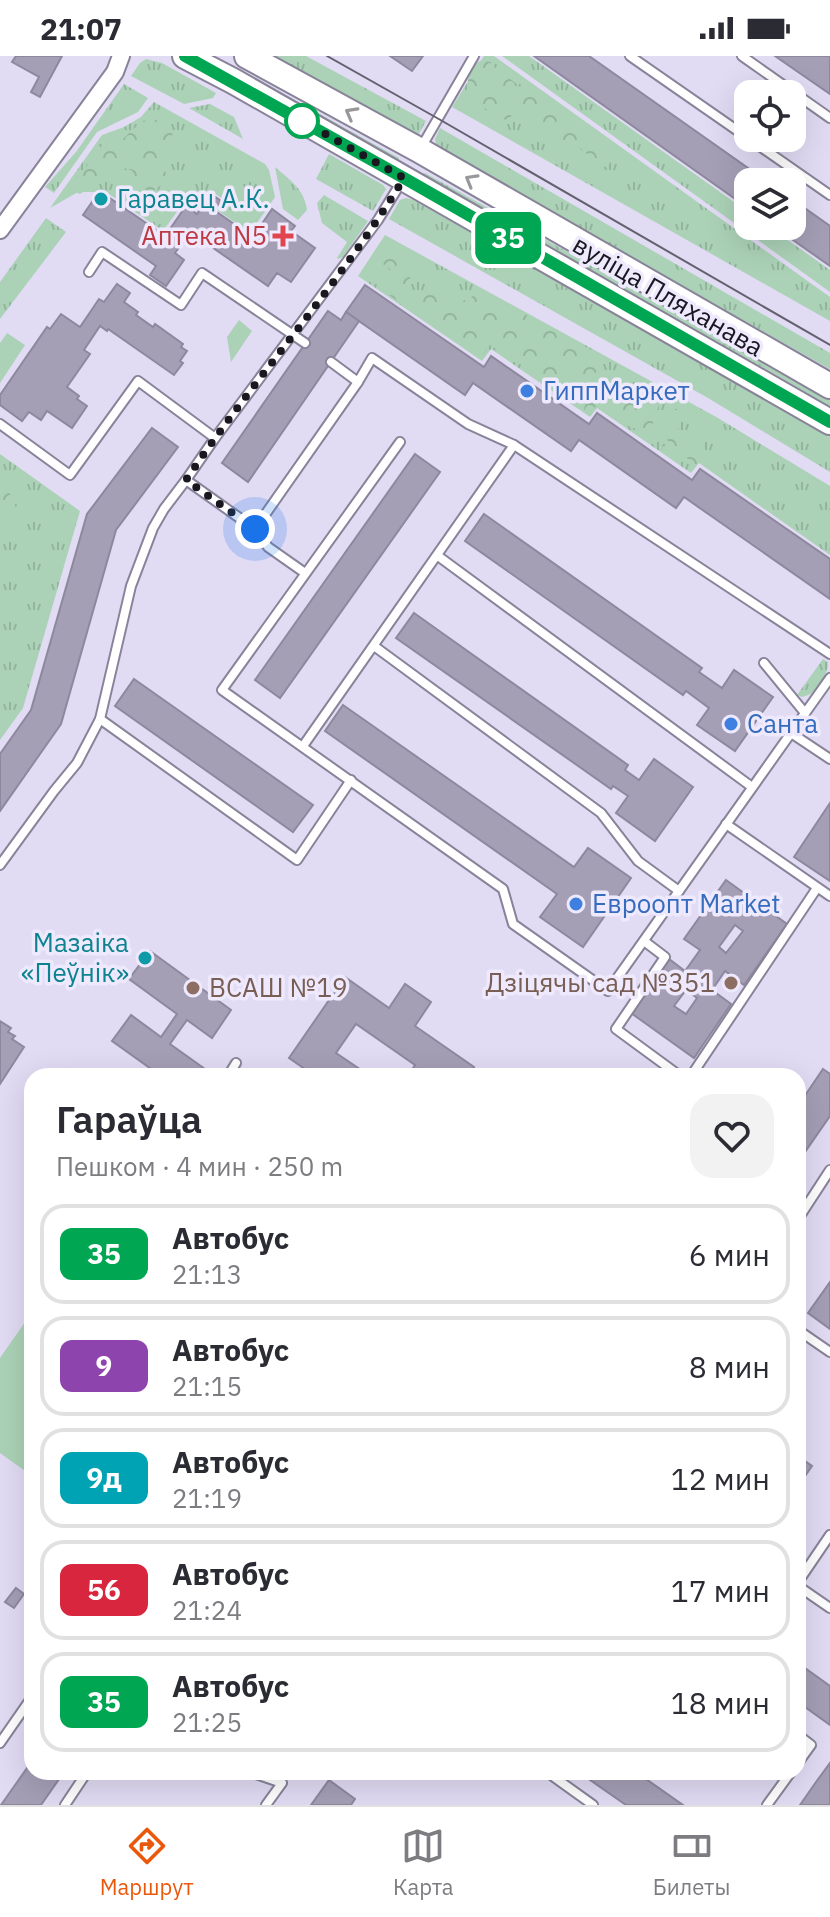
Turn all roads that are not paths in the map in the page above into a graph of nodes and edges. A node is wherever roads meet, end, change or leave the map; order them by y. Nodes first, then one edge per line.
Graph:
1 (121, 56) edge
2 (185, 56) edge
3 (247, 56) edge
4 (474, 56) edge
5 (630, 56) edge
6 (742, 56) edge
7 (644, 60) edge
8 (830, 118) edge
9 (734, 128) edge
10 (419, 150) junction
11 (768, 152) edge
12 (404, 178) junction
13 (830, 195) edge
14 (0, 230) edge
15 (89, 272) dead end
16 (293, 334) junction
17 (305, 343) dead end
18 (331, 362) dead end
19 (358, 382) junction
20 (830, 386) edge
21 (830, 422) edge
22 (0, 424) edge
23 (215, 438) junction
24 (400, 442) dead end
25 (514, 445) junction
26 (186, 480) junction
27 (255, 529) junction
28 (438, 556) junction
29 (305, 573) junction
30 (374, 646) junction
31 (830, 654) edge
32 (764, 663) dead end
33 (830, 678) edge
34 (805, 713) junction
35 (100, 719) junction
36 (791, 733) junction
37 (303, 746) junction
38 (830, 759) edge
39 (351, 780) junction
40 (752, 787) junction
41 (726, 824) junction
42 (0, 865) edge
43 (817, 888) junction
44 (679, 891) junction
45 (830, 896) edge
46 (644, 941) junction
47 (236, 1063) dead end
48 (233, 1068) edge
49 (669, 1068) edge
50 (696, 1068) edge
51 (830, 1170) edge
52 (806, 1207) edge
53 (806, 1336) edge
54 (830, 1352) edge
55 (830, 1535) edge
56 (806, 1572) edge
57 (806, 1590) edge
58 (830, 1608) edge
59 (24, 1708) edge
60 (0, 1743) edge
61 (82, 1780) edge
62 (273, 1780) edge
63 (558, 1780) edge
64 (785, 1780) edge
65 (65, 1805) edge
66 (266, 1805) edge
67 (593, 1805) edge
68 (767, 1805) edge

1 - 14 street
2 - 12 main road, вуліца Пляханава
10 -> 3 main road, вуліца Пляханава
4 - 10 lane
5 - 7 lane
6 - 8 lane
7 - 9 lane
10 - 12 main road
20 -> 10 main road, вуліца Пляханава
11 - 13 lane
12 - 16 lane
12 - 21 main road, вуліца Пляханава
15 - 16 lane
16 - 17 lane
16 - 23 lane
18 - 19 lane
19 - 25 lane
19 - 27 lane
22 - 23 lane
23 - 26 lane
24 - 29 lane
25 - 28 lane
25 - 31 lane
26 - 27 lane
26 - 35 lane
27 - 29 lane
28 - 30 lane
28 - 40 lane
29 - 37 lane
30 - 37 lane
30 - 44 lane
32 - 34 lane
33 - 34 lane
34 - 36 lane
35 - 39 lane
35 - 42 lane
36 - 38 lane
36 - 40 lane
37 - 39 lane
39 - 46 lane
40 - 41 lane
41 - 43 lane
41 - 44 lane
43 - 45 lane
43 - 50 lane
44 - 46 lane
46 - 49 lane
47 - 48 lane
51 - 52 lane
53 - 54 lane
55 - 56 lane
57 - 58 lane
59 - 60 lane
61 - 65 lane
62 - 66 lane
63 - 67 lane
64 - 68 lane

